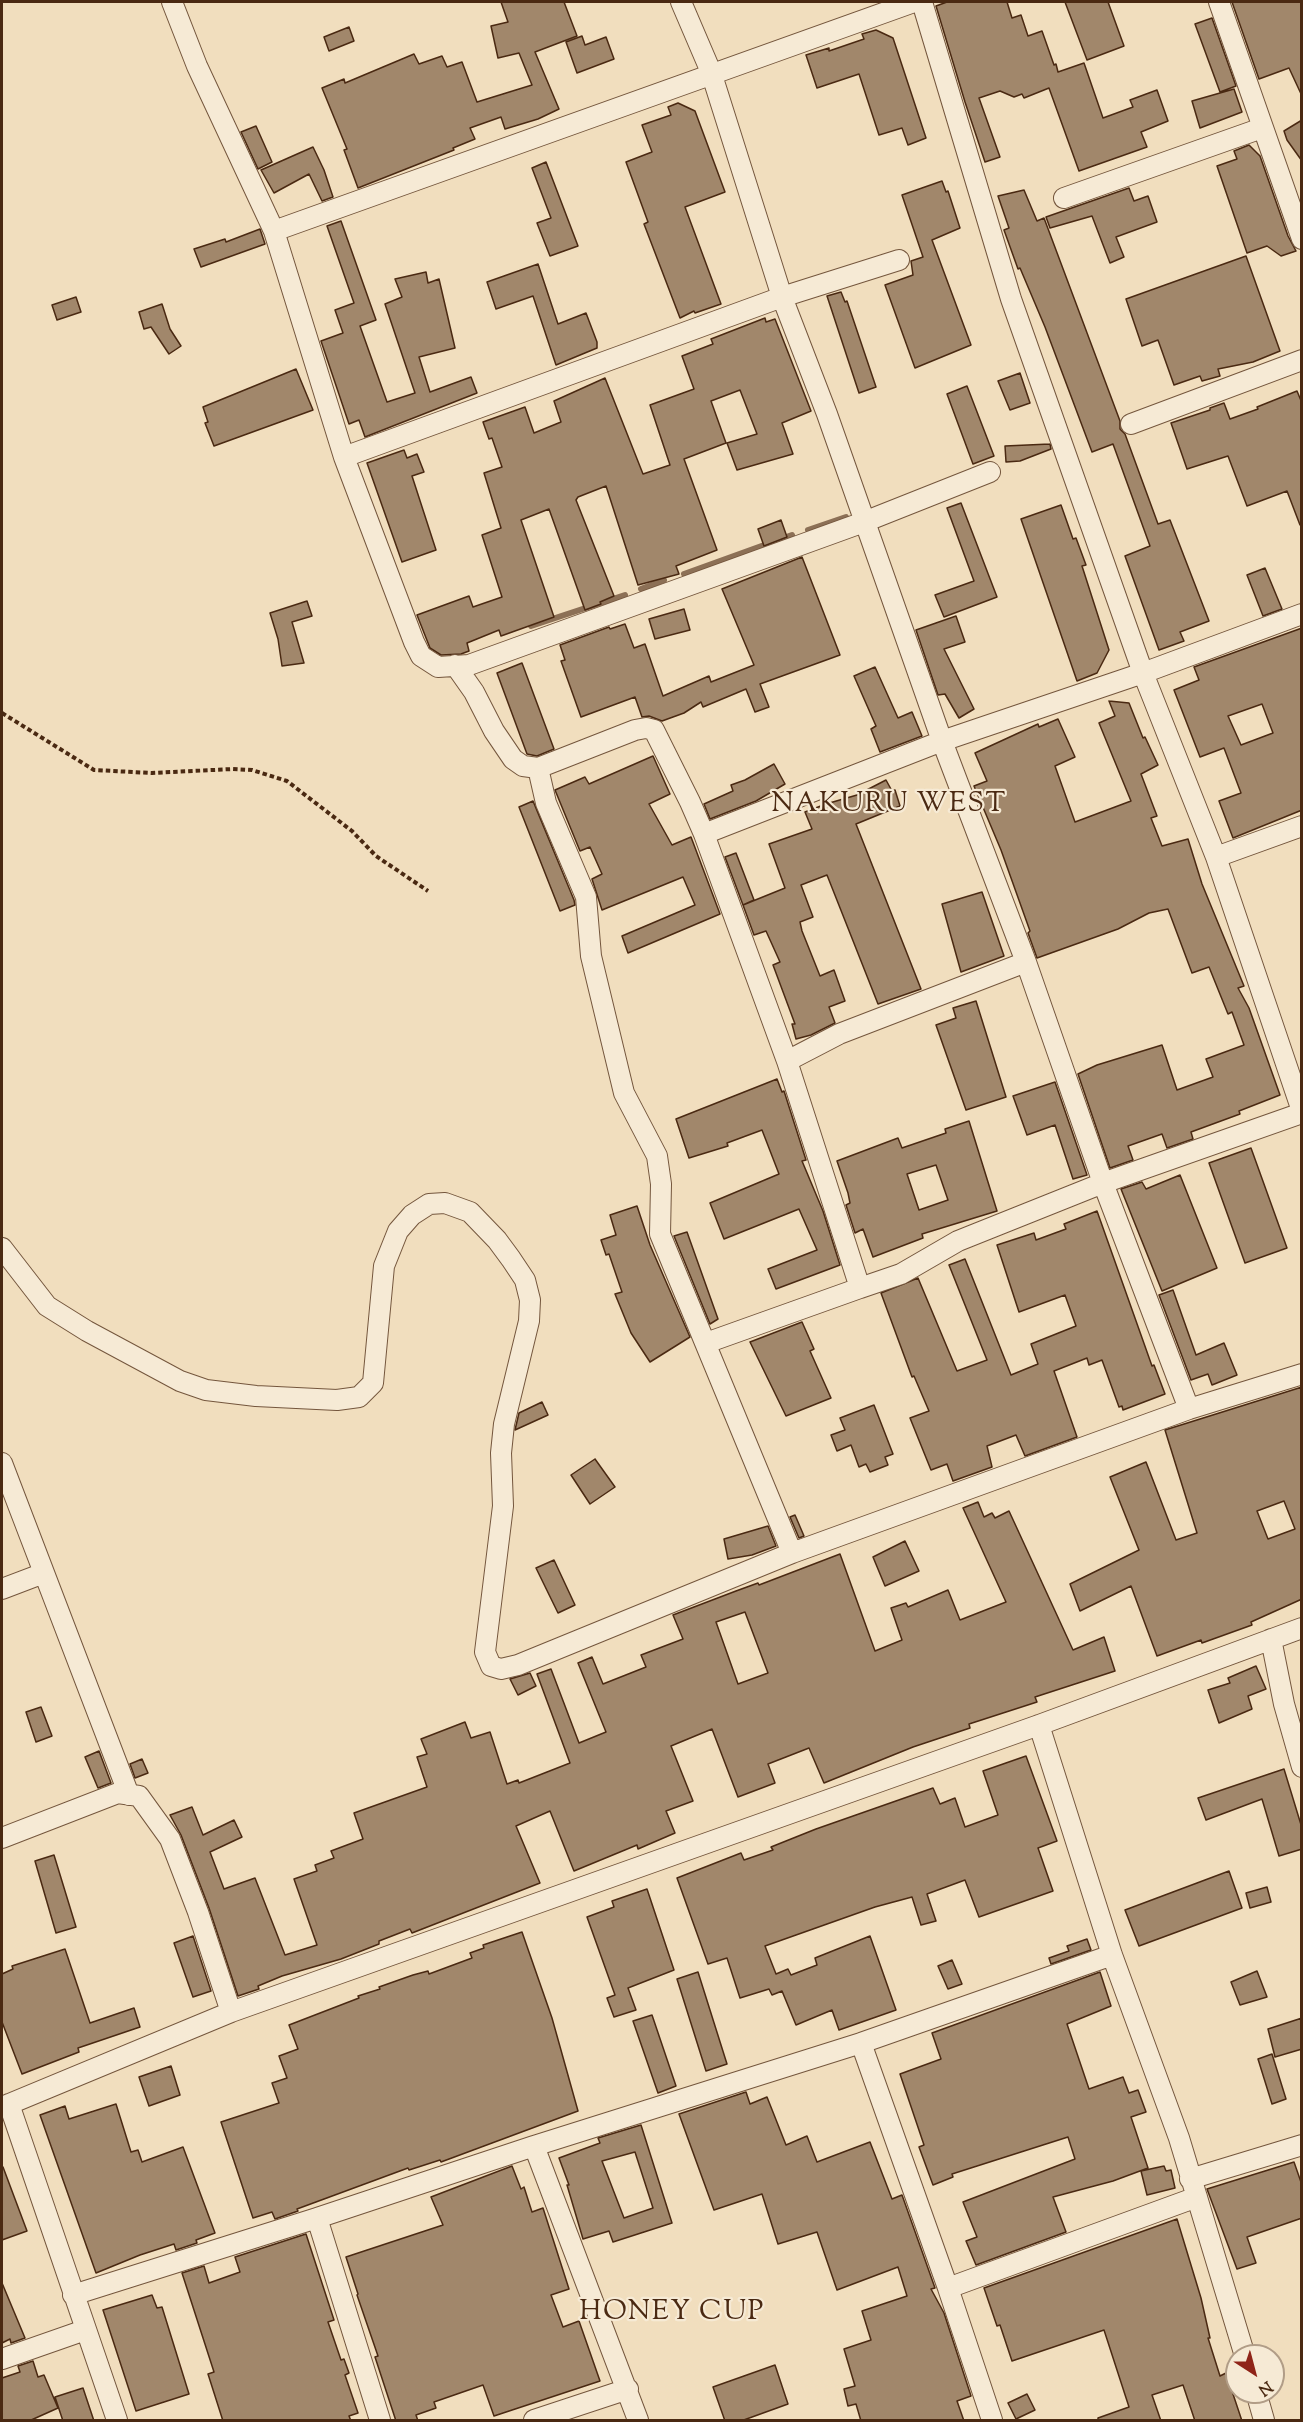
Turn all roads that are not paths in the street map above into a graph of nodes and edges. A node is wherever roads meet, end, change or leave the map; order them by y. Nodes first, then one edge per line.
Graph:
1 (172, 2) edge
2 (681, 2) edge
3 (914, 2) edge
4 (922, 2) edge
5 (1219, 2) edge
6 (711, 72) junction
7 (1262, 128) junction
8 (1064, 198) dead end
9 (274, 231) junction
10 (1302, 239) edge
11 (899, 260) dead end
12 (782, 297) junction
13 (1302, 360) edge
14 (1131, 424) dead end
15 (344, 458) junction
16 (990, 472) dead end
17 (864, 522) junction
18 (1302, 614) edge
19 (455, 665) junction
20 (1143, 673) junction
21 (942, 741) junction
22 (538, 768) junction
23 (1302, 826) edge
24 (704, 834) junction
25 (1216, 857) junction
26 (1026, 962) junction
27 (787, 1061) junction
28 (1302, 1112) edge
29 (1103, 1183) junction
30 (2, 1248) edge
31 (860, 1288) junction
32 (706, 1343) junction
33 (1302, 1374) edge
34 (1189, 1409) junction
35 (2, 1463) edge
36 (792, 1553) junction
37 (44, 1573) junction
38 (2, 1589) edge
39 (1302, 1628) edge
40 (1271, 1639) junction
41 (1039, 1725) junction
42 (1302, 1767) edge
43 (129, 1795) junction
44 (2, 1838) edge
45 (1112, 1955) junction
46 (231, 2012) junction
47 (861, 2043) junction
48 (5, 2106) edge
49 (1302, 2145) edge
50 (534, 2146) junction
51 (1193, 2188) junction
52 (317, 2218) junction
53 (948, 2288) junction
54 (73, 2295) junction
55 (85, 2330) junction
56 (1241, 2344) edge
57 (2, 2359) edge
58 (628, 2389) junction
59 (1259, 2404) edge
60 (117, 2421) edge
61 (380, 2421) edge
62 (534, 2421) edge
63 (638, 2421) edge
64 (992, 2421) edge
65 (1264, 2421) edge

1 - 9 street
2 - 6 street
3 - 6 street
4 - 20 street
5 - 7 street
6 - 9 street
6 - 12 street
7 - 8 street
7 - 10 street
9 - 15 street
11 - 12 street
12 - 15 street
12 - 17 street
13 - 14 street
15 - 19 street
16 - 17 street
17 - 19 street
17 - 21 street
18 - 20 street
19 - 22 street
20 - 21 street
20 - 25 street
21 - 24 street
21 - 26 street
22 - 24 street
22 - 32 street
23 - 25 street
24 - 27 street
25 - 28 street
26 - 27 street
26 - 29 street
27 - 31 street
28 - 29 street
29 - 31 street
29 - 34 street
30 - 36 street
31 - 32 street
32 - 36 street
33 - 34 street
34 - 36 street
35 - 37 street
37 - 38 street
37 - 43 street
39 - 40 street
40 - 41 street
40 - 42 street
41 - 45 street
41 - 46 street
43 - 44 street
43 - 46 street
45 - 47 street
45 - 51 street
46 - 48 street
47 - 50 street
47 - 53 street
48 - 54 street
49 - 51 street
50 - 52 street
50 - 58 street
51 - 53 street
51 - 56 street
52 - 54 street
52 - 61 street
53 - 64 street
54 - 55 street
55 - 57 street
55 - 60 street
58 - 62 street
58 - 63 street
59 - 65 street

